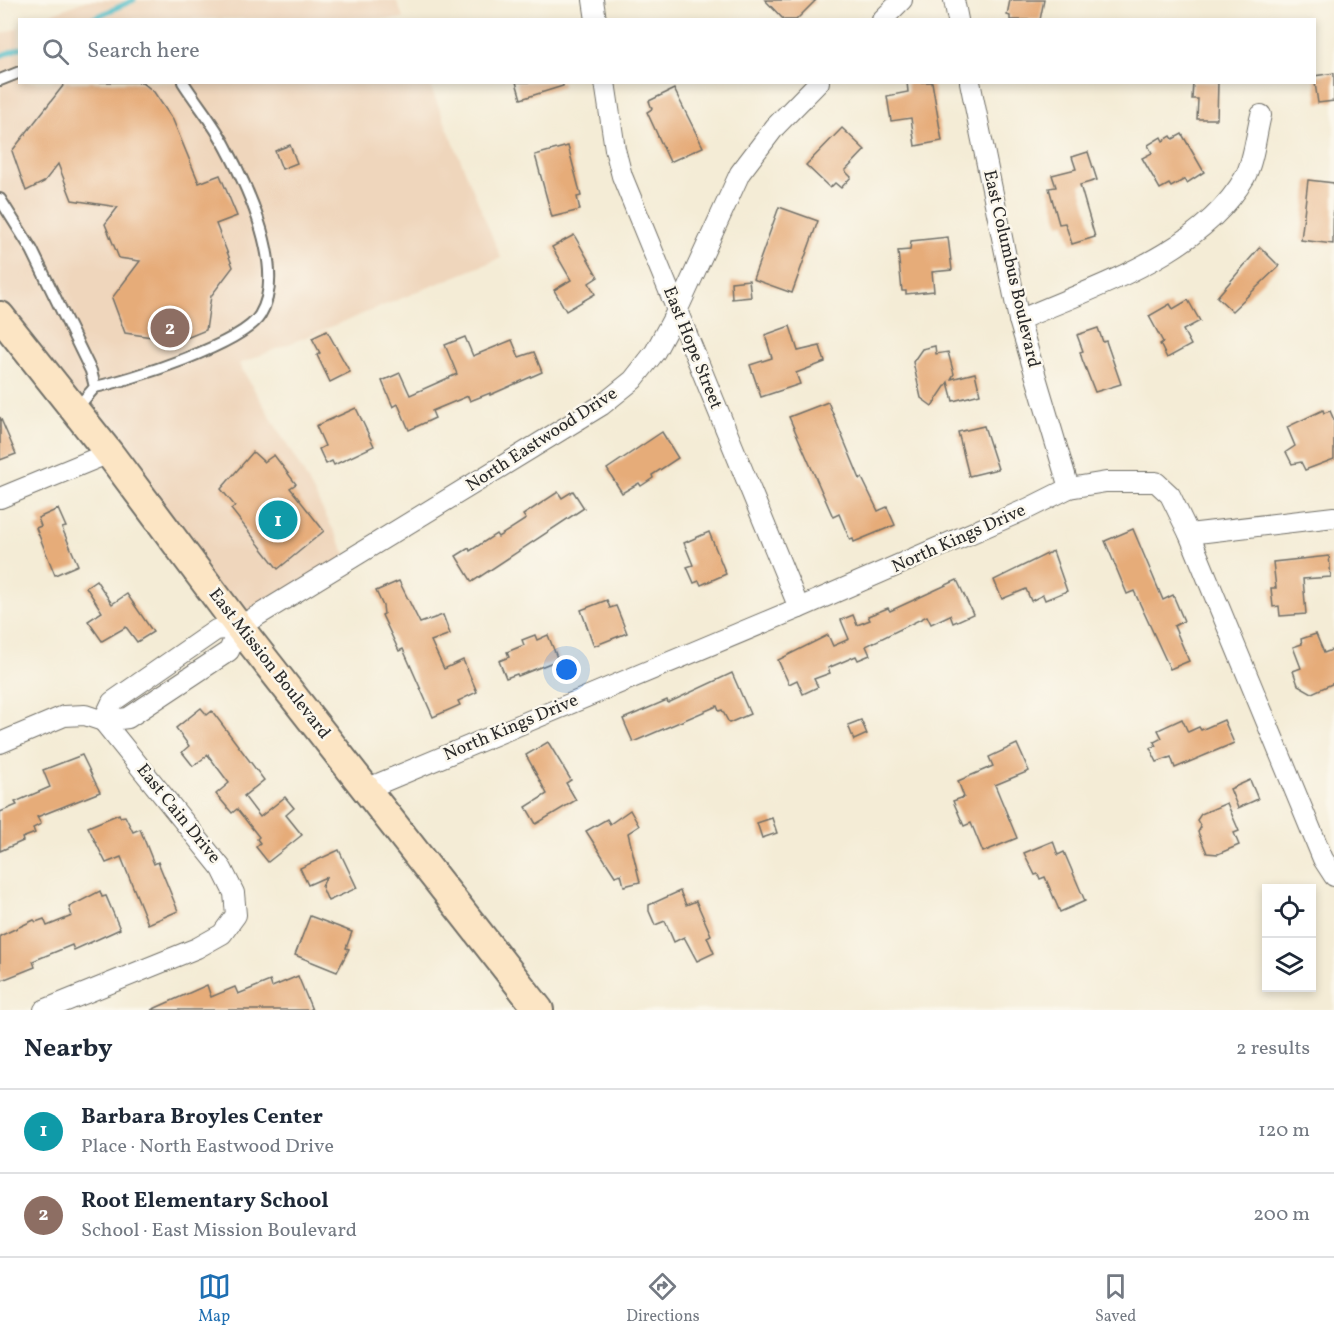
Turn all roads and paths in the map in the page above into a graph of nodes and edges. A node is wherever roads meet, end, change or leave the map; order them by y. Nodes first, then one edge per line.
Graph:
1 (593, 0) edge
2 (902, 0) edge
3 (954, 0) edge
4 (596, 18) edge
5 (884, 18) edge
6 (958, 18) edge
7 (18, 73) edge
8 (0, 80) edge
9 (184, 84) edge
10 (605, 84) edge
11 (817, 84) edge
12 (970, 84) edge
13 (1261, 115) dead end
14 (0, 199) edge
15 (677, 311) junction
16 (0, 316) edge
17 (1019, 320) junction
18 (95, 387) junction
19 (75, 410) junction
20 (109, 453) junction
21 (1069, 488) junction
22 (0, 498) edge
23 (1334, 517) edge
24 (1189, 534) junction
25 (800, 608) junction
26 (239, 627) junction
27 (104, 721) junction
28 (0, 743) edge
29 (366, 789) junction
30 (1334, 876) edge
31 (44, 1010) edge
32 (539, 1010) edge

1 - 4 street
2 - 5 street
3 - 6 street
7 - 8 lane
9 - 18 lane
10 - 15 street, East Hope Street
11 - 15 street, North Eastwood Drive
12 - 17 street, East Columbus Boulevard
13 - 17 street
14 - 18 lane
15 - 25 street, East Hope Street
15 - 26 street, North Eastwood Drive
16 - 19 main road, East Mission Boulevard
17 - 21 street, East Columbus Boulevard
18 - 19 lane
19 - 20 main road, East Mission Boulevard
20 - 22 street
20 - 26 main road, East Mission Boulevard
21 - 24 street, North Kings Drive
21 - 25 street, North Kings Drive
23 - 24 street
24 - 30 street, North Kings Drive
25 - 29 street, North Kings Drive
26 - 27 street, North Eastwood Drive
26 - 29 main road, East Mission Boulevard
27 - 28 street
27 - 31 street, East Cain Drive
29 - 32 main road, East Mission Boulevard

